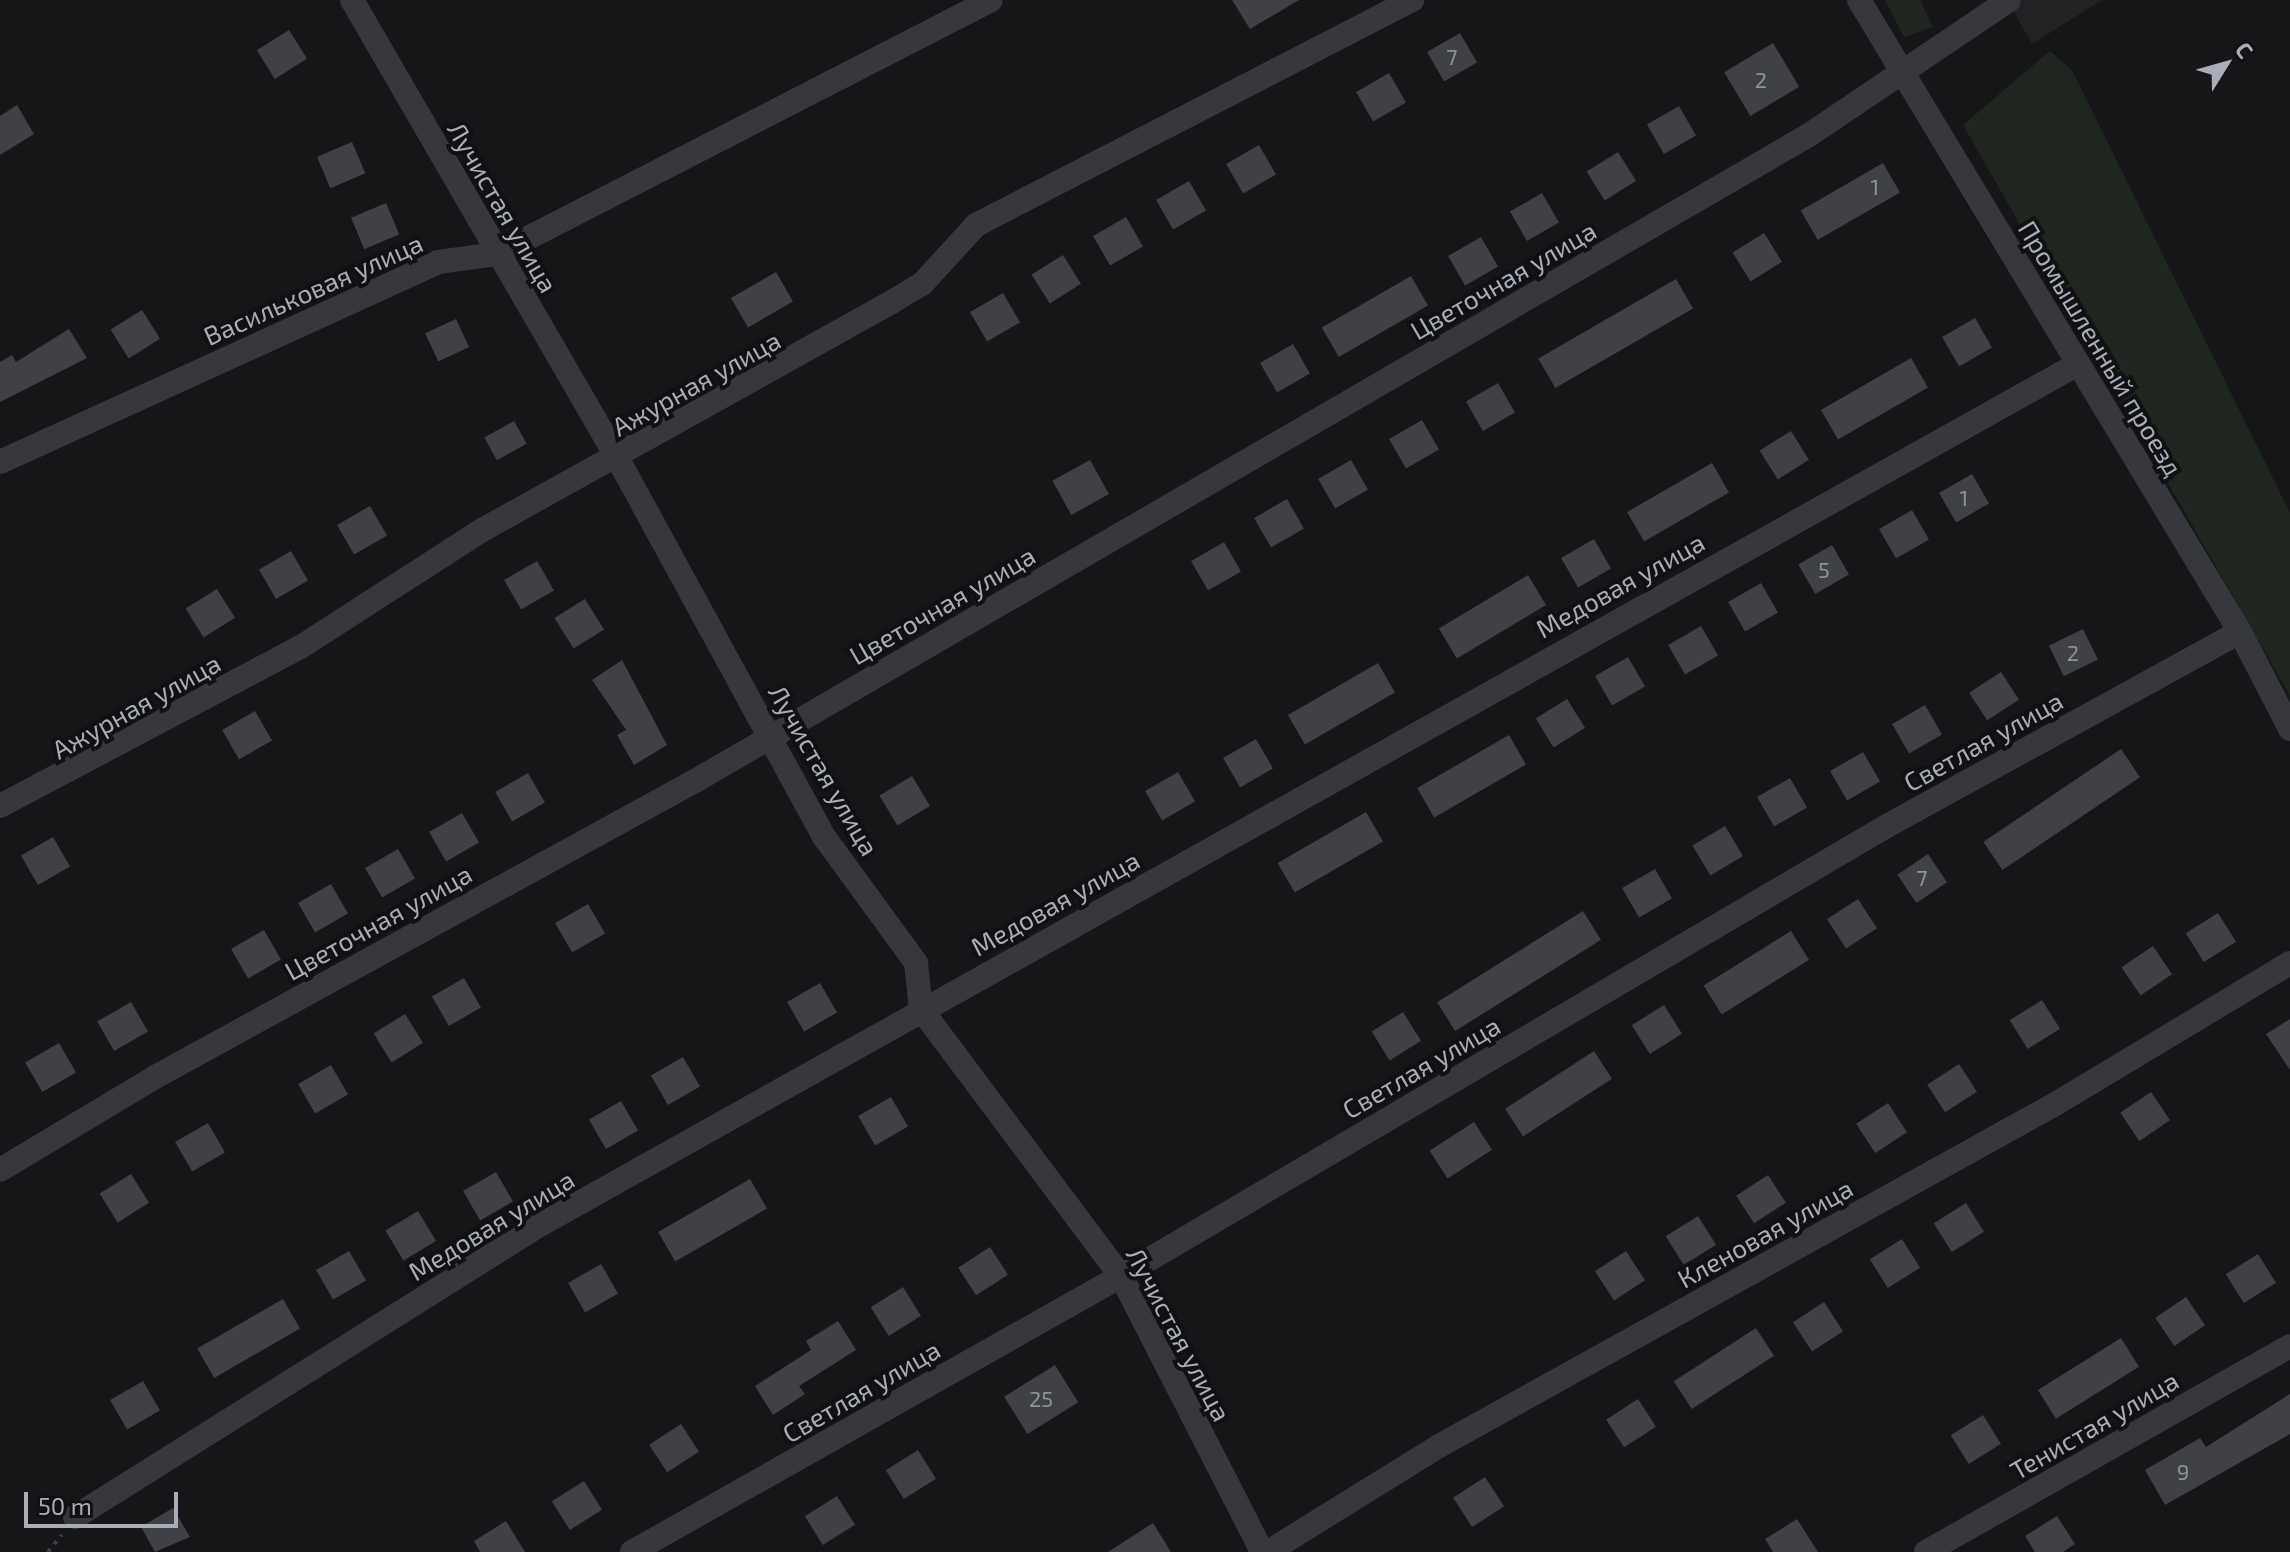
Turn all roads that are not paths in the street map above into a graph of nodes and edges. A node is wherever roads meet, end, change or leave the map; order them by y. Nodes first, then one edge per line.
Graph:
1 (352, 0) edge
2 (991, 0) edge
3 (1412, 0) edge
4 (1859, 0) edge
5 (2009, 0) edge
6 (1904, 74) junction
7 (497, 254) junction
8 (2078, 364) junction
9 (618, 459) junction
10 (0, 462) edge
11 (2240, 632) junction
12 (2290, 729) edge
13 (768, 738) junction
14 (0, 806) edge
15 (2290, 963) edge
16 (921, 1009) junction
17 (0, 1170) edge
18 (1121, 1276) junction
19 (2290, 1346) edge
20 (75, 1517) dead end
21 (632, 1552) edge
22 (1265, 1552) edge
23 (1926, 1552) edge

1 - 7 street, Лучистая улица
2 - 7 street, Васильковая улица
3 - 9 street, Ажурная улица
4 - 6 street, Промышленный проезд
5 - 6 street, Цветочная улица
6 - 8 street, Промышленный проезд
6 - 13 street, Цветочная улица
7 - 9 street, Лучистая улица
7 - 10 street, Васильковая улица
8 - 11 street, Промышленный проезд
8 - 16 street, Медовая улица
9 - 13 street, Лучистая улица
9 - 14 street, Ажурная улица
11 - 12 street, Промышленный проезд
11 - 18 street, Светлая улица
13 - 16 street, Лучистая улица
13 - 17 street, Цветочная улица
15 - 22 street, Кленовая улица
16 - 18 street, Лучистая улица
16 - 20 street, Медовая улица
18 - 21 street, Светлая улица
18 - 22 street, Лучистая улица
19 - 23 street, Тенистая улица

